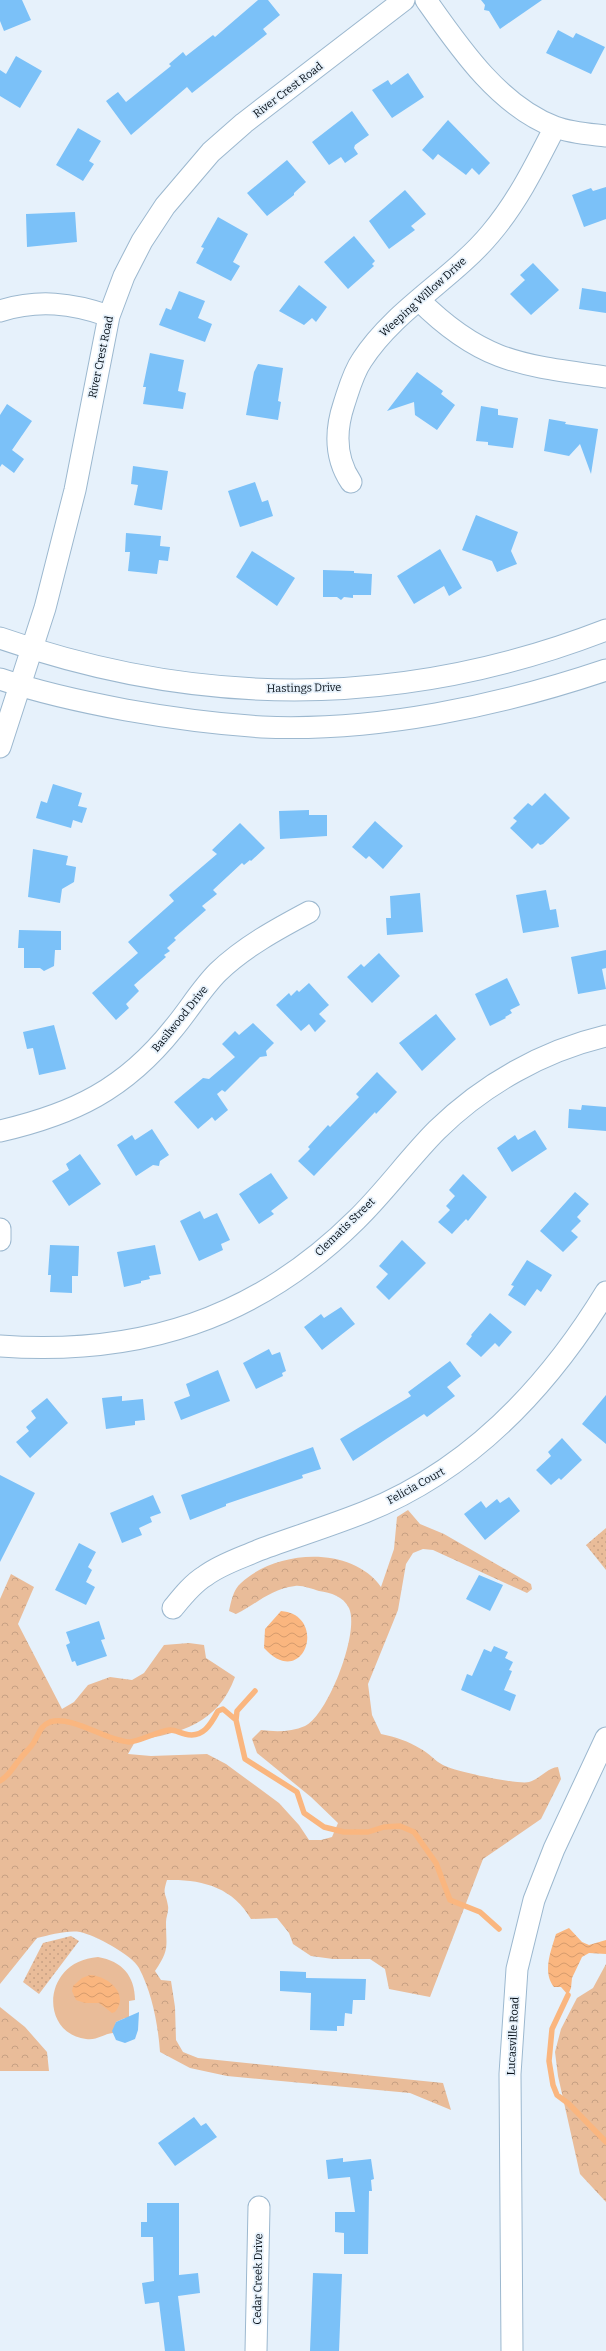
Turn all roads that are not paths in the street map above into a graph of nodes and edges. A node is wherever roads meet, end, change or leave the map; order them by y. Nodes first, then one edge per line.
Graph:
1 (404, 0) edge
2 (426, 0) edge
3 (555, 127) junction
4 (606, 136) edge
5 (419, 300) junction
6 (0, 311) edge
7 (109, 316) junction
8 (606, 377) edge
9 (351, 482) dead end
10 (606, 630) edge
11 (0, 638) edge
12 (32, 649) junction
13 (606, 670) edge
14 (0, 679) edge
15 (20, 686) junction
16 (0, 747) edge
17 (309, 912) dead end
18 (606, 1036) edge
19 (0, 1131) edge
20 (0, 1229) edge
21 (0, 1240) edge
22 (606, 1292) edge
23 (0, 1346) edge
24 (173, 1608) dead end
25 (606, 1738) edge
26 (259, 2207) dead end
27 (256, 2351) edge
28 (512, 2351) edge

1 - 7 street, River Crest Road
2 - 3 street
3 - 4 street
3 - 5 street, Weeping Willow Drive
5 - 8 street
5 - 9 street, Weeping Willow Drive
6 - 7 street
7 - 12 street, River Crest Road
10 - 12 street, Hastings Drive
11 - 12 street, Hastings Drive
12 - 15 street, River Crest Road
13 - 15 street
14 - 15 street
15 - 16 street, River Crest Road
17 - 19 street, Basilwood Drive
18 - 23 street, Clematis Street
20 - 21 street
22 - 24 street, Felicia Court
25 - 28 street, Lucasville Road
26 - 27 street, Cedar Creek Drive

